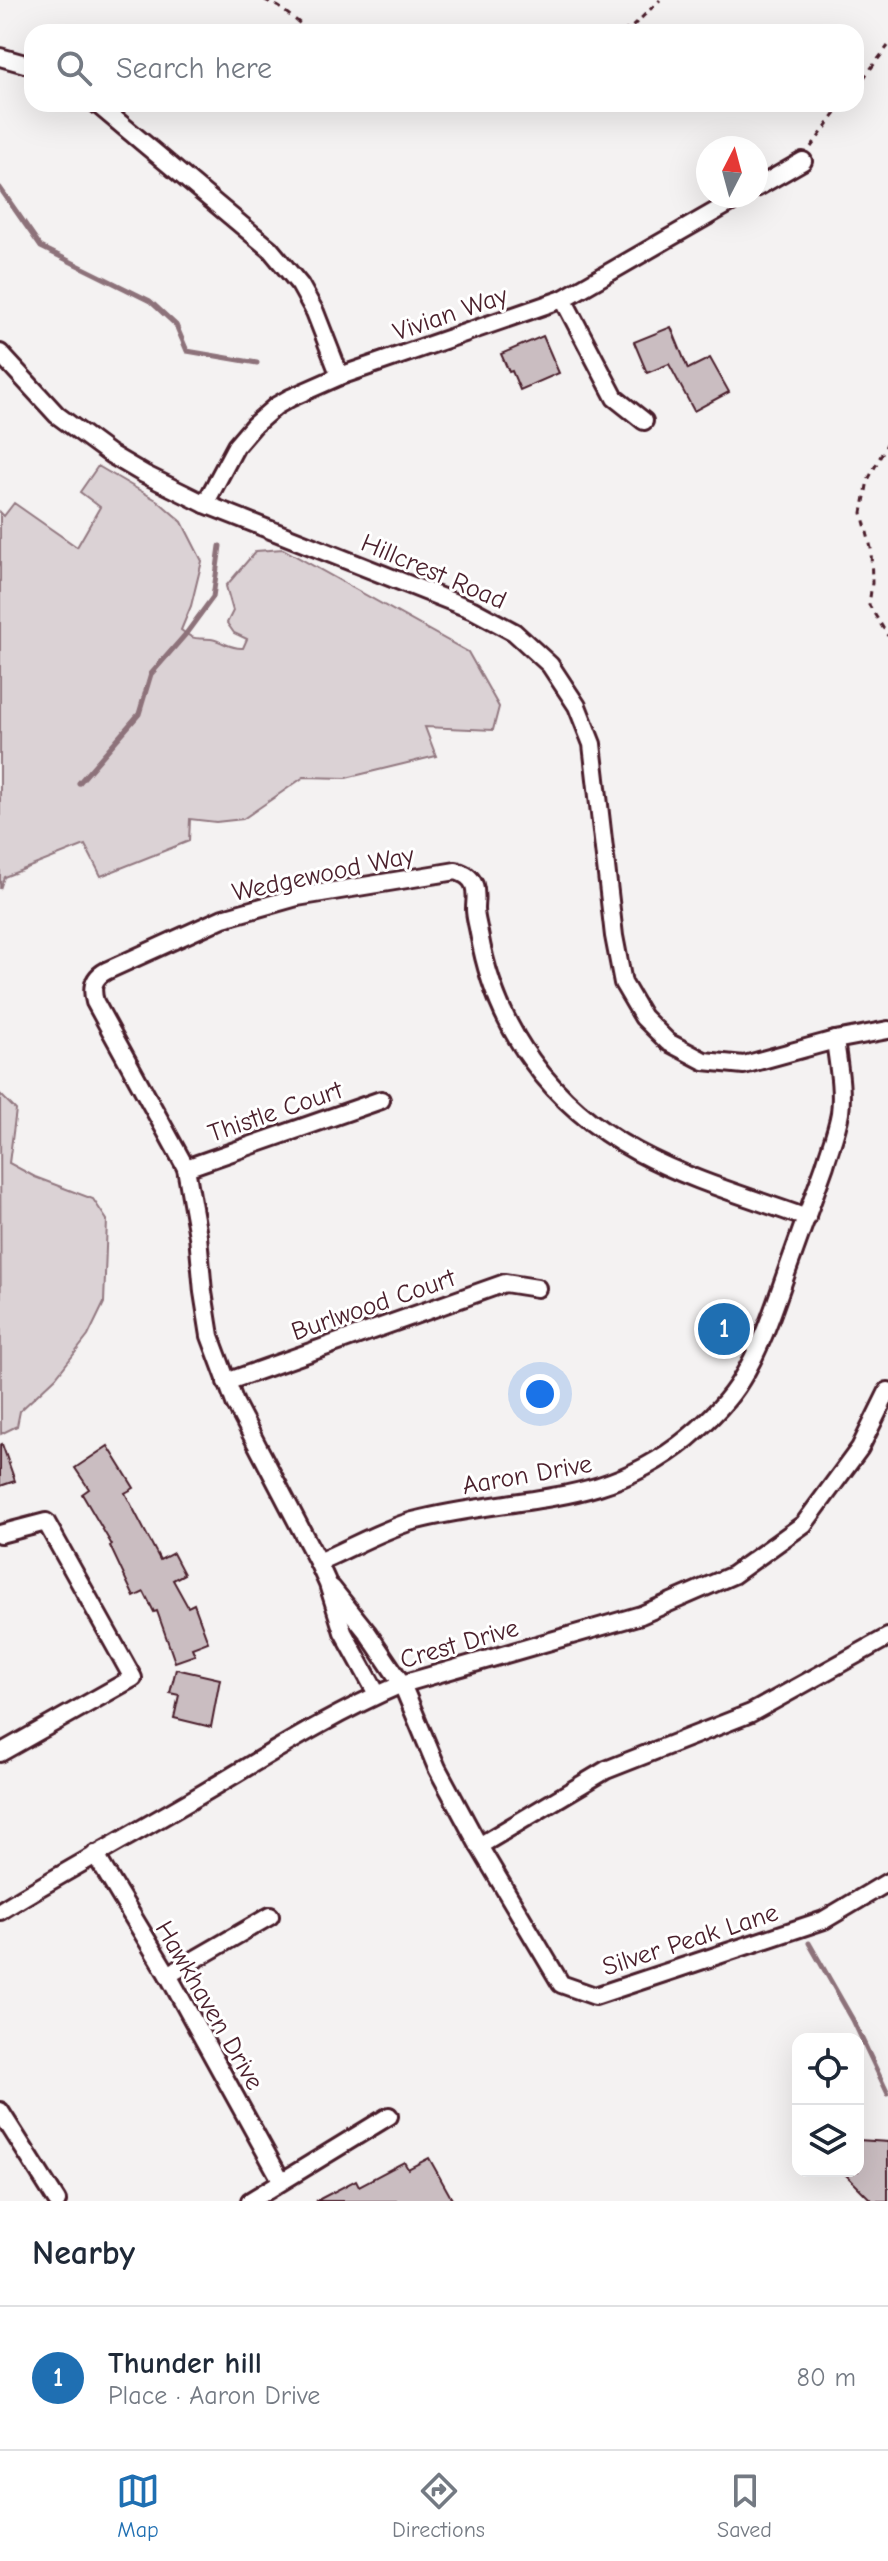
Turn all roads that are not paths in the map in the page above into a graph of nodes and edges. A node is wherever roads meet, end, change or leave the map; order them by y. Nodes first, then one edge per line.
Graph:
1 (0, 57) edge
2 (24, 64) edge
3 (107, 112) edge
4 (803, 161) road end
5 (768, 181) edge
6 (721, 208) edge
7 (563, 299) junction
8 (0, 353) edge
9 (340, 376) junction
10 (644, 421) dead end
11 (205, 504) junction
12 (888, 1030) edge
13 (835, 1040) junction
14 (381, 1100) dead end
15 (186, 1168) junction
16 (807, 1218) junction
17 (537, 1288) dead end
18 (226, 1382) junction
19 (888, 1391) edge
20 (0, 1534) edge
21 (318, 1562) junction
22 (328, 1584) junction
23 (360, 1623) junction
24 (343, 1632) junction
25 (888, 1637) edge
26 (402, 1684) junction
27 (377, 1694) junction
28 (0, 1753) edge
29 (479, 1846) junction
30 (95, 1854) junction
31 (888, 1882) edge
32 (0, 1911) edge
33 (270, 1916) dead end
34 (168, 1975) junction
35 (0, 2111) edge
36 (389, 2116) dead end
37 (281, 2180) junction
38 (57, 2201) edge
39 (250, 2201) edge

1 - 2 street
3 - 9 street
4 - 5 street
6 - 7 street, Vivian Way
7 - 9 street, Vivian Way
7 - 10 street
8 - 11 street, Hillcrest Road
9 - 11 street, Vivian Way
11 - 13 street, Hillcrest Road
12 - 13 street, Hillcrest Road
13 - 16 street, Aaron Drive
14 - 15 street, Thistle Court
15 - 16 street, Wedgewood Way
15 - 18 street, Wedgewood Way
16 - 21 street, Aaron Drive
17 - 18 street, Burlwood Court
18 - 21 street, Wedgewood Way
19 - 26 street, Crest Drive
20 - 28 street
21 - 22 street, Wedgewood Way
22 - 23 street, Wedgewood Way
22 - 24 street, Wedgewood Way
23 - 24 street
23 - 26 street, Wedgewood Way
24 - 27 street, Wedgewood Way
25 - 29 street
26 - 27 street, Crest Drive
26 - 29 street, Silver Peak Lane
27 - 30 street, Crest Drive
29 - 31 street, Silver Peak Lane
30 - 32 street, Crest Drive
30 - 34 street, Hawkhaven Drive
33 - 34 street
34 - 37 street, Hawkhaven Drive
35 - 38 street
36 - 37 street
37 - 39 street

